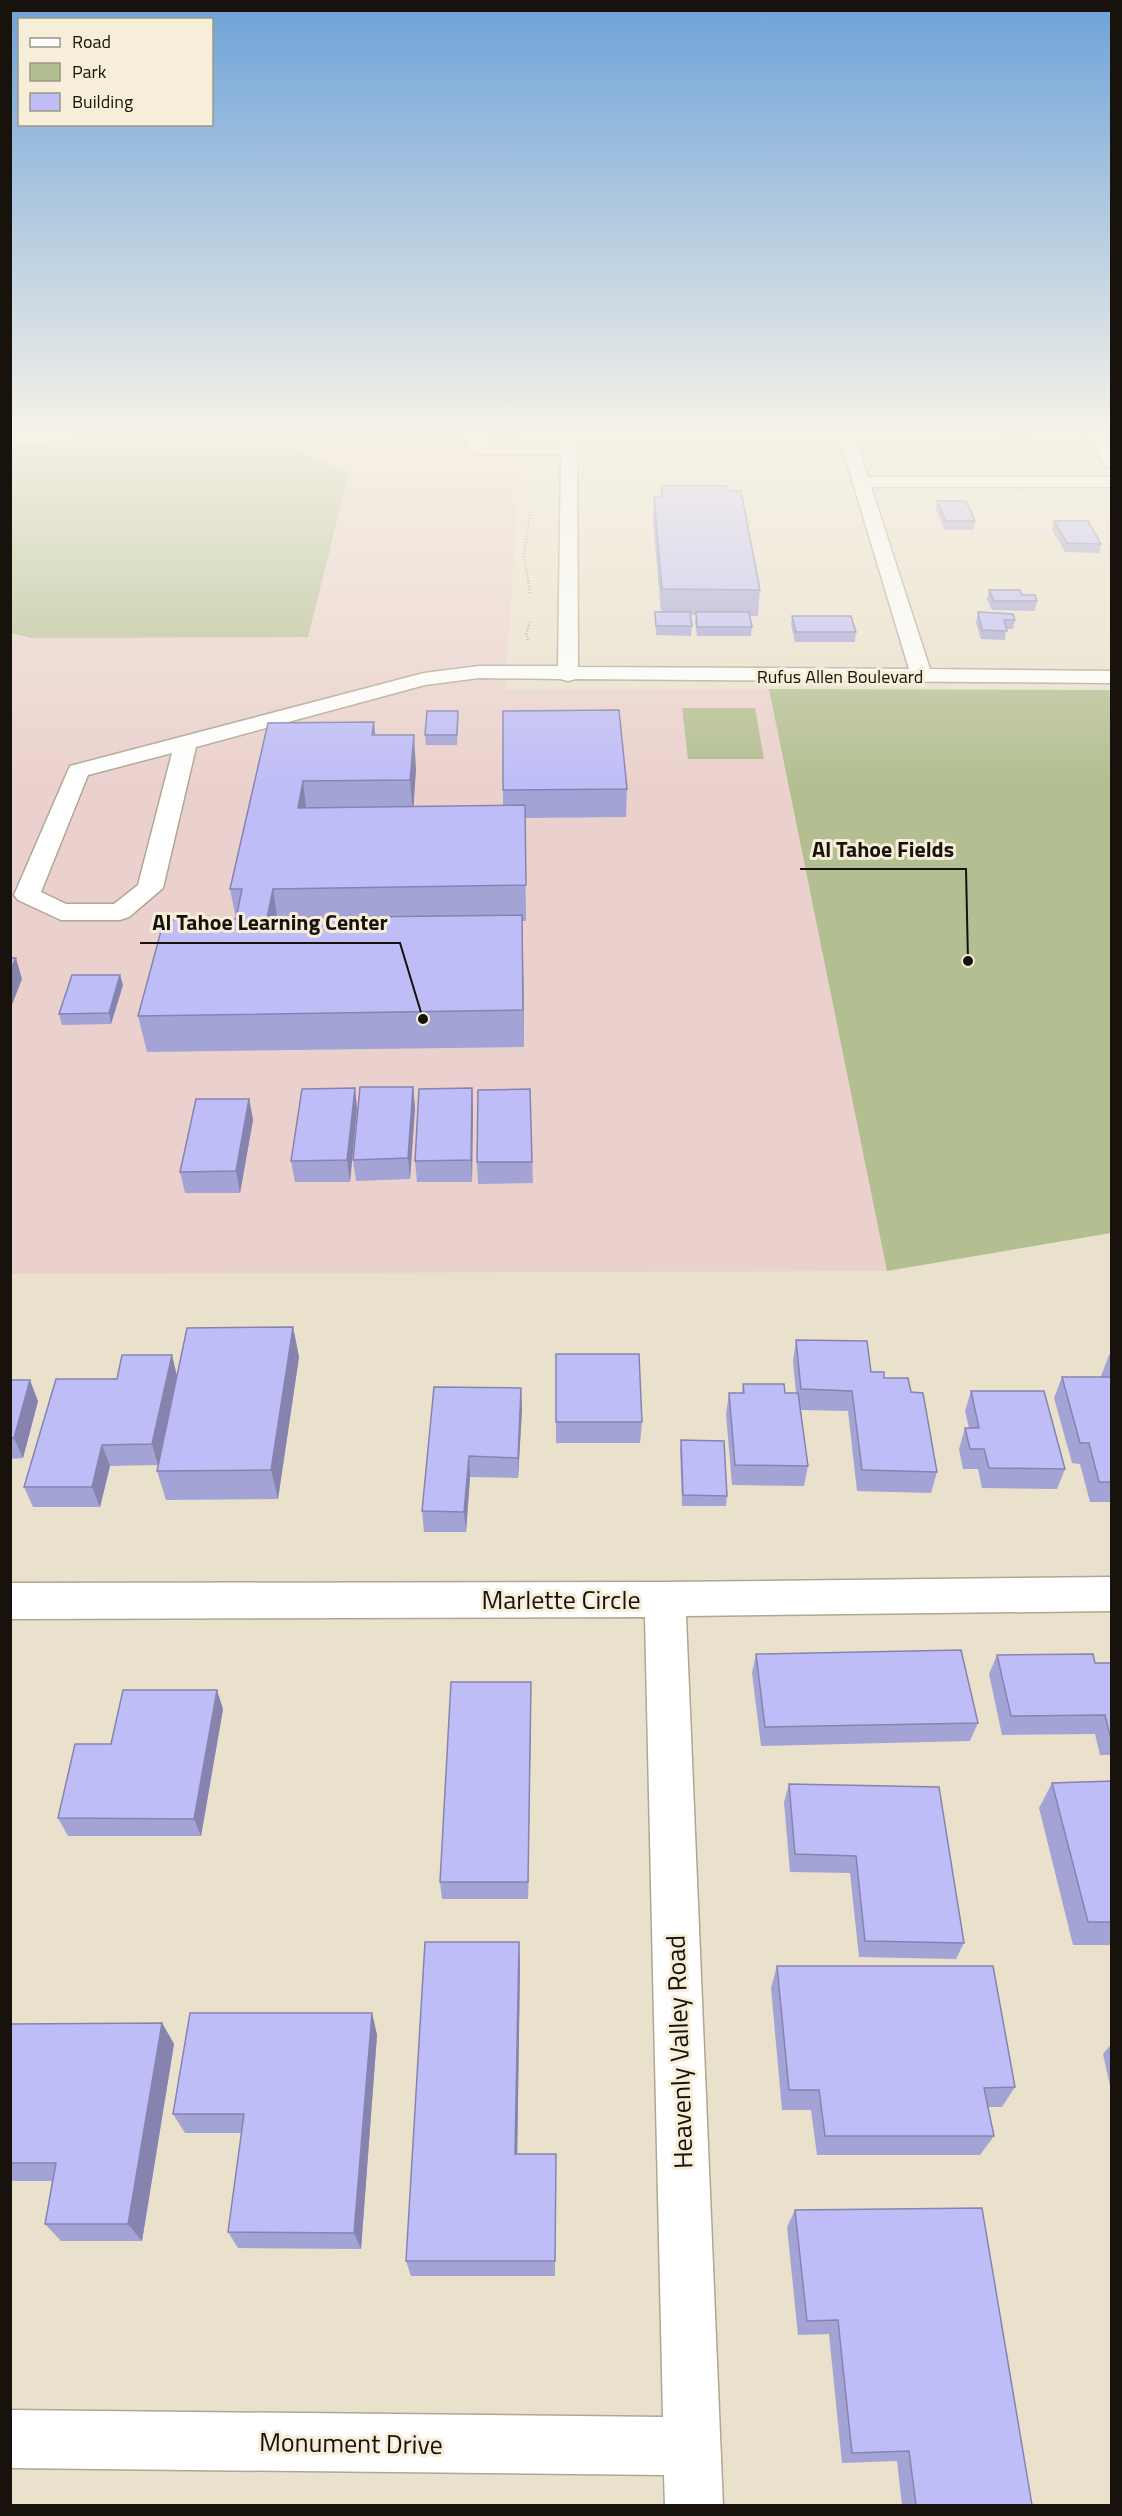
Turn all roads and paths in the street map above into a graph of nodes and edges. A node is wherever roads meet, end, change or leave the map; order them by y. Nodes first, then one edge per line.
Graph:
1 (569, 550) edge
2 (883, 550) edge
3 (568, 675) junction
4 (922, 676) junction
5 (1112, 678) edge
6 (185, 744) junction
7 (1112, 1594) edge
8 (664, 1599) junction
9 (10, 1601) edge
10 (10, 2439) edge
11 (691, 2446) junction
12 (694, 2505) edge

1 - 3 street
2 - 4 street
3 - 4 street, Rufus Allen Boulevard
3 - 6 street, Rufus Allen Boulevard
4 - 5 street, Rufus Allen Boulevard
6 - 6 street, Rufus Allen Boulevard
7 - 8 street, Marlette Circle
8 - 9 street, Marlette Circle
8 - 11 street, Heavenly Valley Road
10 - 11 street, Monument Drive
11 - 12 street, Heavenly Valley Road

